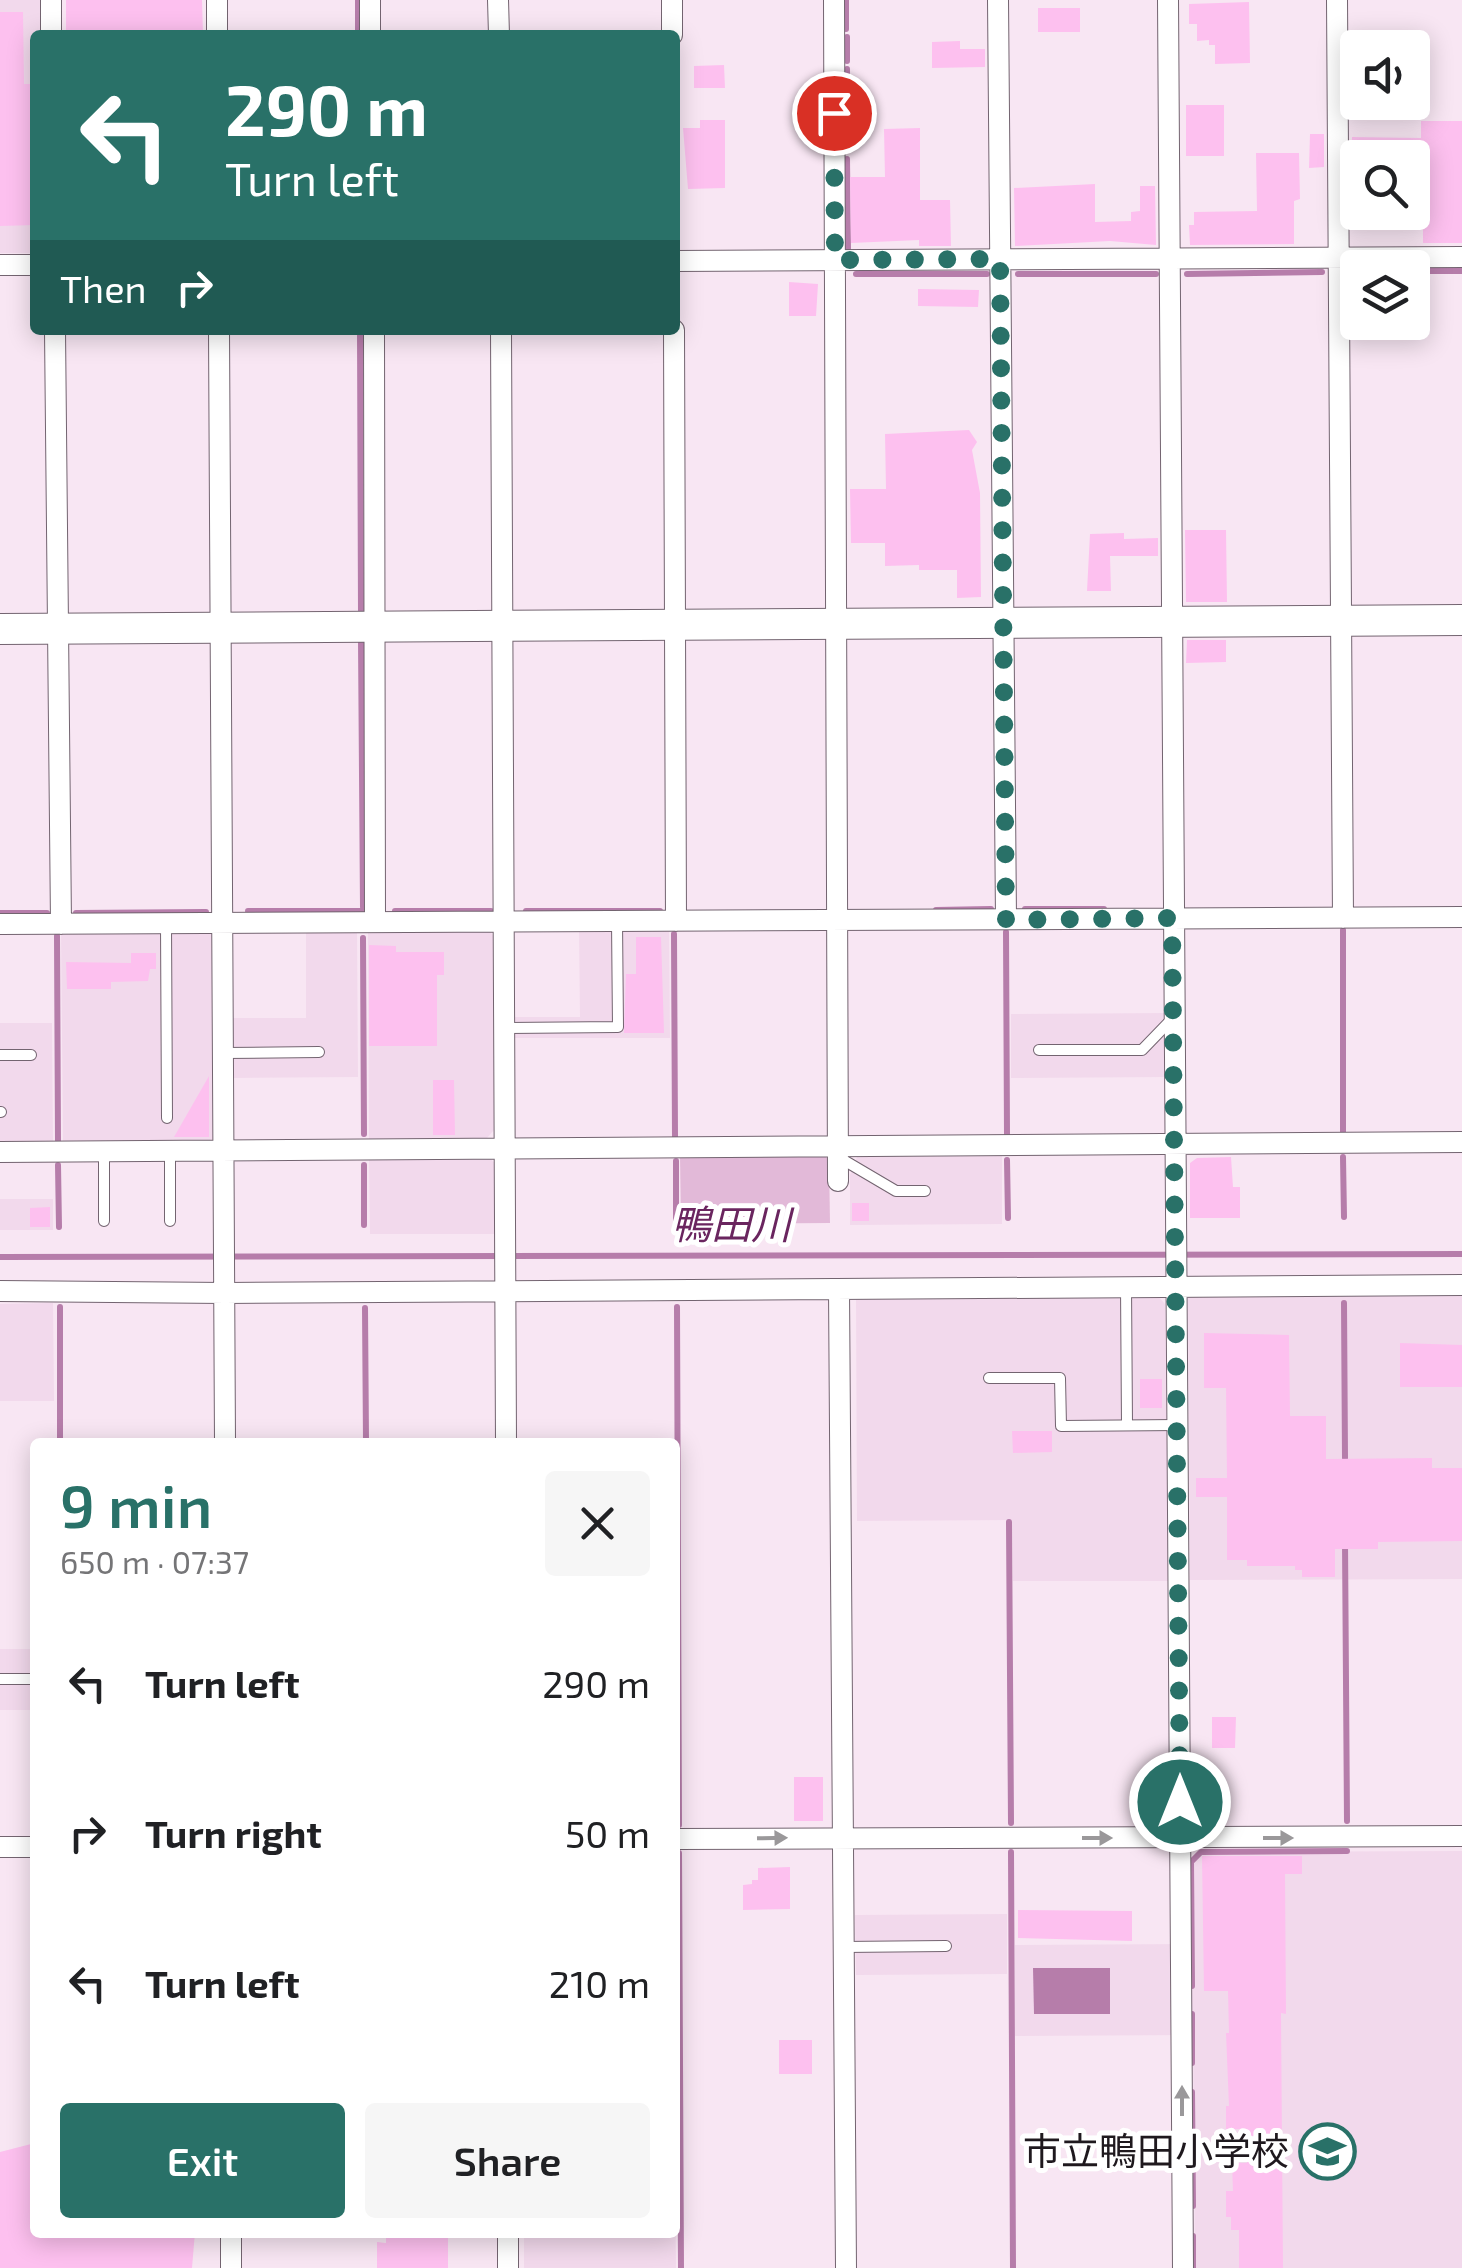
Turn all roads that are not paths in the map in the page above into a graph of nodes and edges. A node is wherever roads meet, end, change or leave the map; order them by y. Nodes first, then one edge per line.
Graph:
1 (51, 0) edge
2 (216, 0) edge
3 (370, 0) edge
4 (498, 0) edge
5 (672, 0) edge
6 (834, 0) edge
7 (998, 0) edge
8 (1168, 0) edge
9 (1338, 0) edge
10 (51, 30) edge
11 (217, 30) edge
12 (370, 30) edge
13 (499, 30) edge
14 (672, 30) edge
15 (1339, 257) junction
16 (1462, 257) edge
17 (1169, 258) junction
18 (1000, 259) junction
19 (835, 260) junction
20 (680, 261) edge
21 (0, 265) edge
22 (30, 265) edge
23 (54, 335) edge
24 (219, 335) edge
25 (374, 335) edge
26 (501, 335) edge
27 (674, 335) edge
28 (1341, 620) junction
29 (1462, 620) edge
30 (1170, 622) junction
31 (1003, 623) junction
32 (836, 624) junction
33 (675, 625) junction
34 (504, 626) junction
35 (374, 627) junction
36 (221, 628) junction
37 (0, 629) edge
38 (58, 629) junction
39 (1462, 917) edge
40 (1172, 918) junction
41 (1343, 918) junction
42 (837, 920) junction
43 (1006, 920) junction
44 (617, 921) junction
45 (676, 921) junction
46 (375, 922) junction
47 (503, 922) junction
48 (166, 923) junction
49 (222, 923) junction
50 (0, 924) edge
51 (62, 924) junction
52 (1172, 1019) junction
53 (503, 1028) junction
54 (1039, 1050) dead end
55 (319, 1052) dead end
56 (223, 1053) junction
57 (0, 1055) edge
58 (31, 1055) dead end
59 (167, 1118) dead end
60 (1462, 1142) edge
61 (1173, 1144) junction
62 (503, 1149) junction
63 (170, 1151) junction
64 (224, 1151) junction
65 (0, 1152) edge
66 (104, 1152) junction
67 (838, 1152) junction
68 (838, 1180) dead end
69 (925, 1190) dead end
70 (170, 1220) dead end
71 (104, 1221) dead end
72 (1177, 1280) junction
73 (506, 1285) junction
74 (1462, 1285) edge
75 (1126, 1286) junction
76 (225, 1287) junction
77 (839, 1288) junction
78 (0, 1291) edge
79 (990, 1378) dead end
80 (1127, 1425) junction
81 (1178, 1425) junction
82 (225, 1438) edge
83 (506, 1438) edge
84 (0, 1679) edge
85 (30, 1679) edge
86 (1462, 1836) edge
87 (842, 1837) junction
88 (1180, 1838) junction
89 (680, 1839) edge
90 (0, 1847) edge
91 (30, 1847) edge
92 (946, 1946) dead end
93 (843, 1947) junction
94 (231, 2238) edge
95 (508, 2238) edge
96 (232, 2268) edge
97 (508, 2268) edge
98 (846, 2268) edge
99 (1183, 2268) edge

1 - 10 street
2 - 11 street
3 - 12 street
4 - 13 street
5 - 14 street
6 - 19 street
7 - 18 street
8 - 17 street
9 - 15 street
15 - 16 street
15 - 17 street
15 - 28 street
17 - 18 street
17 - 30 street
18 - 19 street
18 - 31 street
19 - 20 street
19 - 32 street
21 - 22 street
23 - 38 street
24 - 36 street
25 - 35 street
26 - 34 street
27 - 33 street
28 - 29 street
28 - 30 street
28 - 41 street
30 - 31 street
30 - 40 street
31 - 32 street
31 - 43 street
32 - 33 street
32 - 42 street
33 - 34 street
33 - 45 street
34 - 35 street
34 - 47 street
35 - 36 street
35 - 46 street
36 - 38 street
36 - 49 street
37 - 38 street
38 - 51 street
39 - 41 street
40 - 41 street
40 - 43 street
40 - 52 street
42 - 43 street
42 - 45 street
42 - 67 street
44 - 45 street
44 - 47 street
44 - 53 lane
46 - 47 street
46 - 49 street
47 - 53 street
48 - 49 street
48 - 51 street
48 - 59 lane
49 - 56 street
50 - 51 street
52 - 54 lane
52 - 61 street
53 - 62 street
55 - 56 lane
56 - 64 street
57 - 58 lane
60 - 61 street
61 - 67 street
61 - 72 street
62 - 64 street
62 - 67 street
62 - 73 street
63 - 64 street
63 - 66 street
63 - 70 lane
64 - 76 street
65 - 66 street
66 - 71 lane
67 - 68 street
67 - 69 lane
72 - 74 street
72 - 75 street
72 - 81 street
73 - 76 street
73 - 77 street
73 - 83 street
75 - 77 street
75 - 80 lane
76 - 78 street
76 - 82 street
77 - 87 street
79 - 80 lane
80 - 81 lane
81 - 88 street
84 - 85 lane
88 -> 86 street
87 -> 88 street
89 -> 87 street
87 - 93 street
99 -> 88 street
90 - 91 street
92 - 93 lane
93 - 98 street
94 - 96 street
95 - 97 street

